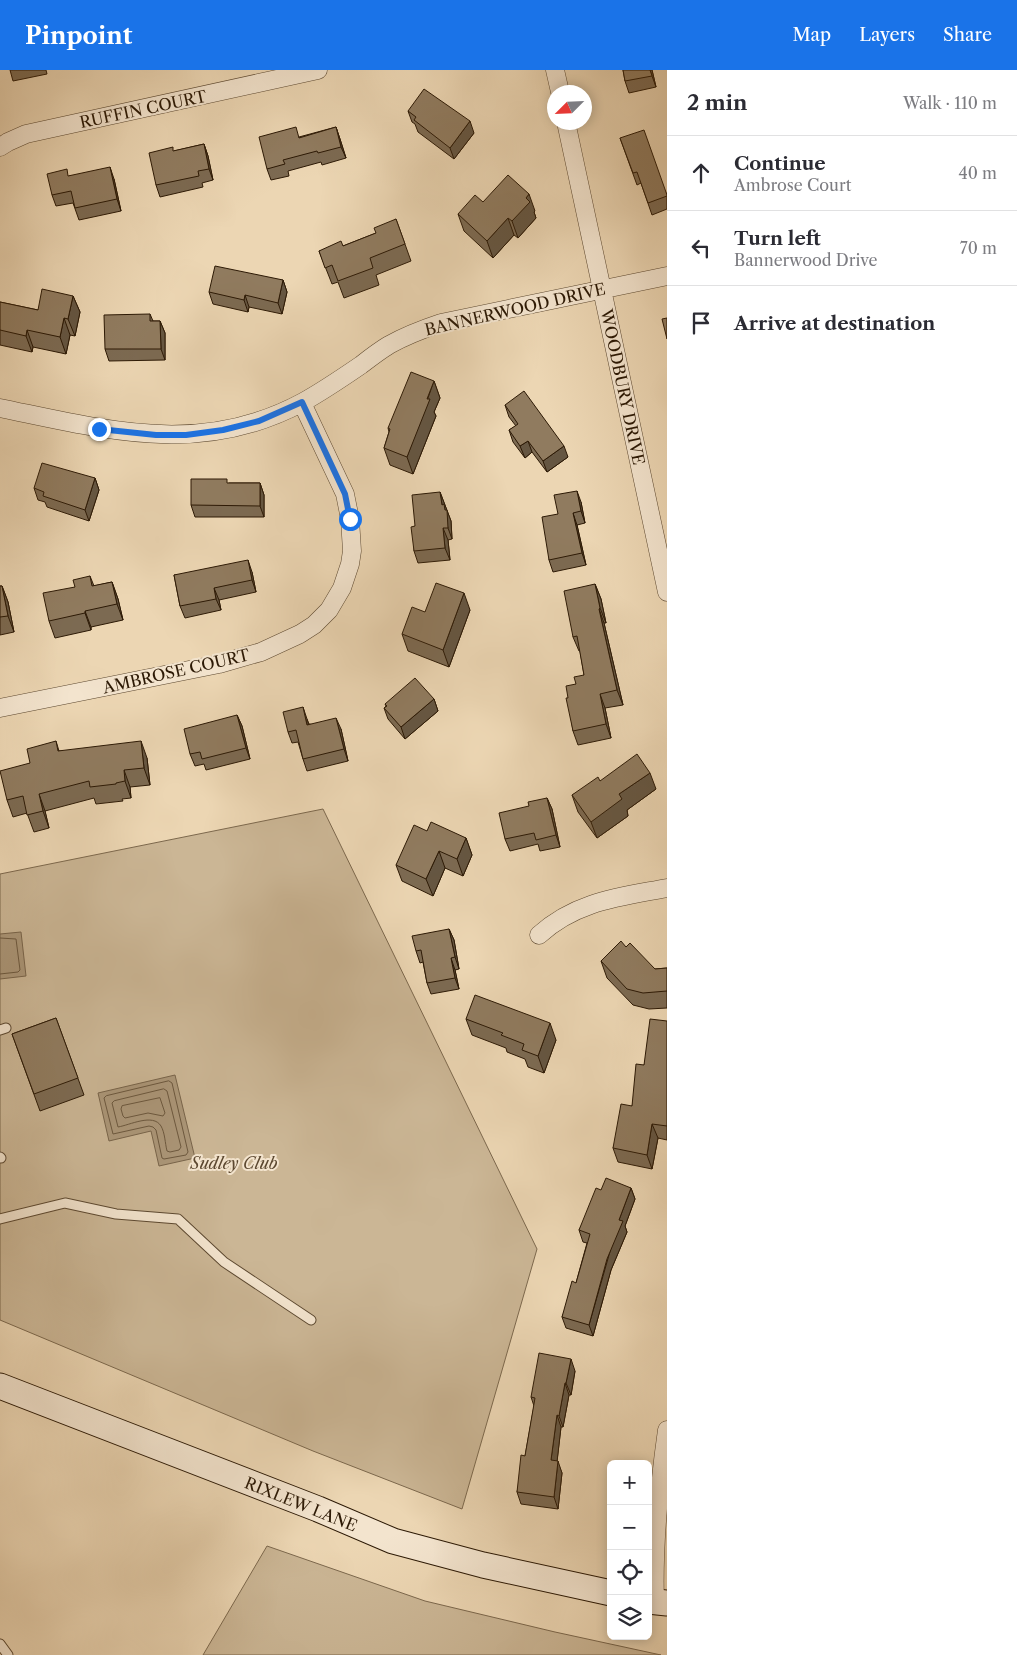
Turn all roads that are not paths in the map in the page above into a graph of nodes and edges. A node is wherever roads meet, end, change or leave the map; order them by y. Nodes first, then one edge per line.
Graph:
1 (318, 70) edge
2 (555, 70) edge
3 (558, 85) edge
4 (568, 130) edge
5 (0, 147) edge
6 (667, 276) edge
7 (602, 289) junction
8 (302, 402) junction
9 (0, 408) edge
10 (667, 592) edge
11 (0, 708) edge
12 (667, 888) edge
13 (539, 934) dead end
14 (0, 1219) edge
15 (311, 1320) dead end
16 (0, 1386) edge
17 (667, 1430) edge
18 (607, 1592) edge
19 (657, 1602) edge
20 (0, 1644) edge
21 (8, 1655) edge

1 - 5 street, RUFFIN COURT
2 - 3 street
4 - 7 street, WOODBURY DRIVE
6 - 7 street, BANNERWOOD DRIVE
7 - 8 street, BANNERWOOD DRIVE
7 - 10 street, WOODBURY DRIVE
8 - 9 street, BANNERWOOD DRIVE
8 - 11 street, AMBROSE COURT
12 - 13 street
14 - 15 lane
16 - 18 street, RIXLEW LANE
17 - 19 street
20 - 21 lane

